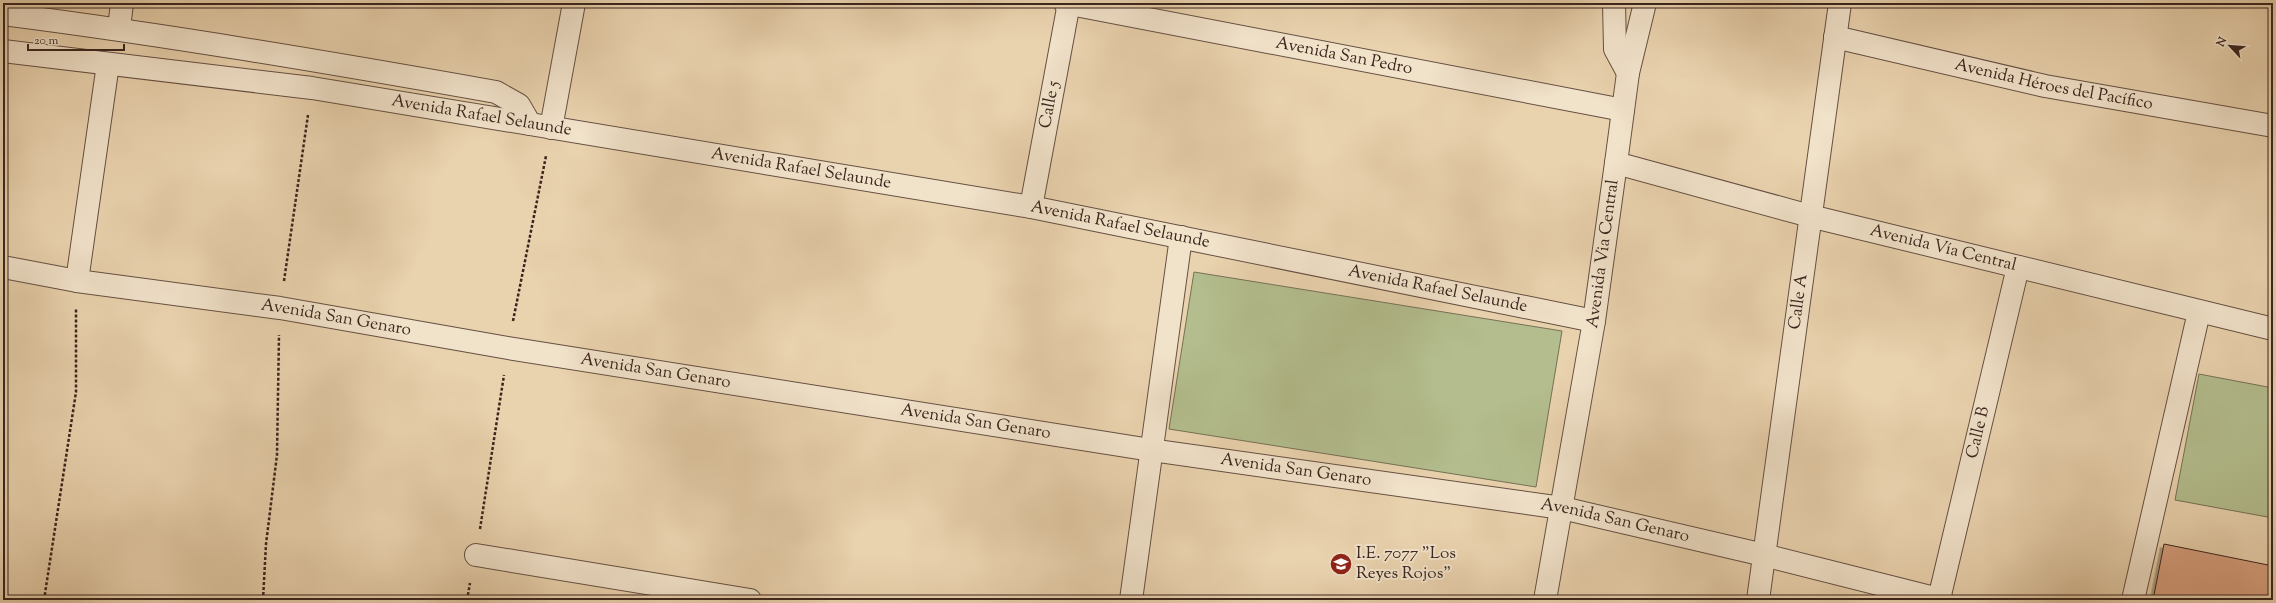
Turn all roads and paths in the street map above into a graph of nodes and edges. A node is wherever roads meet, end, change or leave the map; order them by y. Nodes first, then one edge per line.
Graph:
1 (122, 3) edge
2 (574, 3) edge
3 (1068, 3) edge
4 (1614, 3) edge
5 (1645, 3) edge
6 (1840, 3) edge
7 (3, 14) edge
8 (119, 28) junction
9 (1835, 37) junction
10 (3, 51) edge
11 (108, 64) junction
12 (1628, 73) junction
13 (312, 88) junction
14 (1623, 110) junction
15 (530, 124) junction
16 (2273, 126) edge
17 (551, 128) junction
18 (1616, 163) junction
19 (1031, 207) junction
20 (1810, 216) junction
21 (1181, 237) junction
22 (3, 267) edge
23 (2018, 267) junction
24 (77, 281) junction
25 (280, 308) junction
26 (2199, 312) junction
27 (1594, 321) junction
28 (2273, 329) edge
29 (1151, 450) junction
30 (1562, 508) junction
31 (476, 555) dead end
32 (1764, 555) junction
33 (44, 600) edge
34 (263, 600) edge
35 (750, 600) edge
36 (1131, 600) edge
37 (1545, 600) edge
38 (1758, 600) edge
39 (1940, 600) edge
40 (2134, 600) edge

1 - 8 street
2 - 17 street
3 - 14 street, Avenida San Pedro
3 - 19 street, Calle 5
4 - 12 street
5 - 12 street, Avenida Via Central
6 - 9 street, Calle A
7 - 8 street
8 - 15 street
9 - 16 street, Avenida Héroes del Pacífico
9 - 20 street, Calle A
10 - 11 street, Avenida Rafael Selaunde
11 - 13 street, Avenida Rafael Selaunde
11 - 24 street
12 - 14 street, Avenida Via Central
13 - 15 street, Avenida Rafael Selaunde
13 - 25 path
14 - 18 street, Avenida Via Central
15 - 17 street, Avenida Rafael Selaunde
17 - 19 street, Avenida Rafael Selaunde
18 - 20 street, Avenida Vía Central
18 - 27 street, Avenida Via Central
19 - 21 street, Avenida Rafael Selaunde
20 - 23 street, Avenida Vía Central
20 - 32 street, Calle A
21 - 27 street, Avenida Rafael Selaunde
21 - 29 street
22 - 24 street, Avenida San Genaro
23 - 26 street, Avenida Vía Central
23 - 39 street, Calle B
24 - 25 street, Avenida San Genaro
24 - 33 path
25 - 29 street, Avenida San Genaro
25 - 34 path
26 - 28 street, Avenida Vía Central
26 - 40 street
27 - 30 street, Avenida Via Central
29 - 30 street, Avenida San Genaro
29 - 36 street
30 - 32 street, Avenida San Genaro
30 - 37 street, Avenida Via Central
31 - 35 street
32 - 38 street, Calle A
32 - 39 street, Avenida San Genaro

